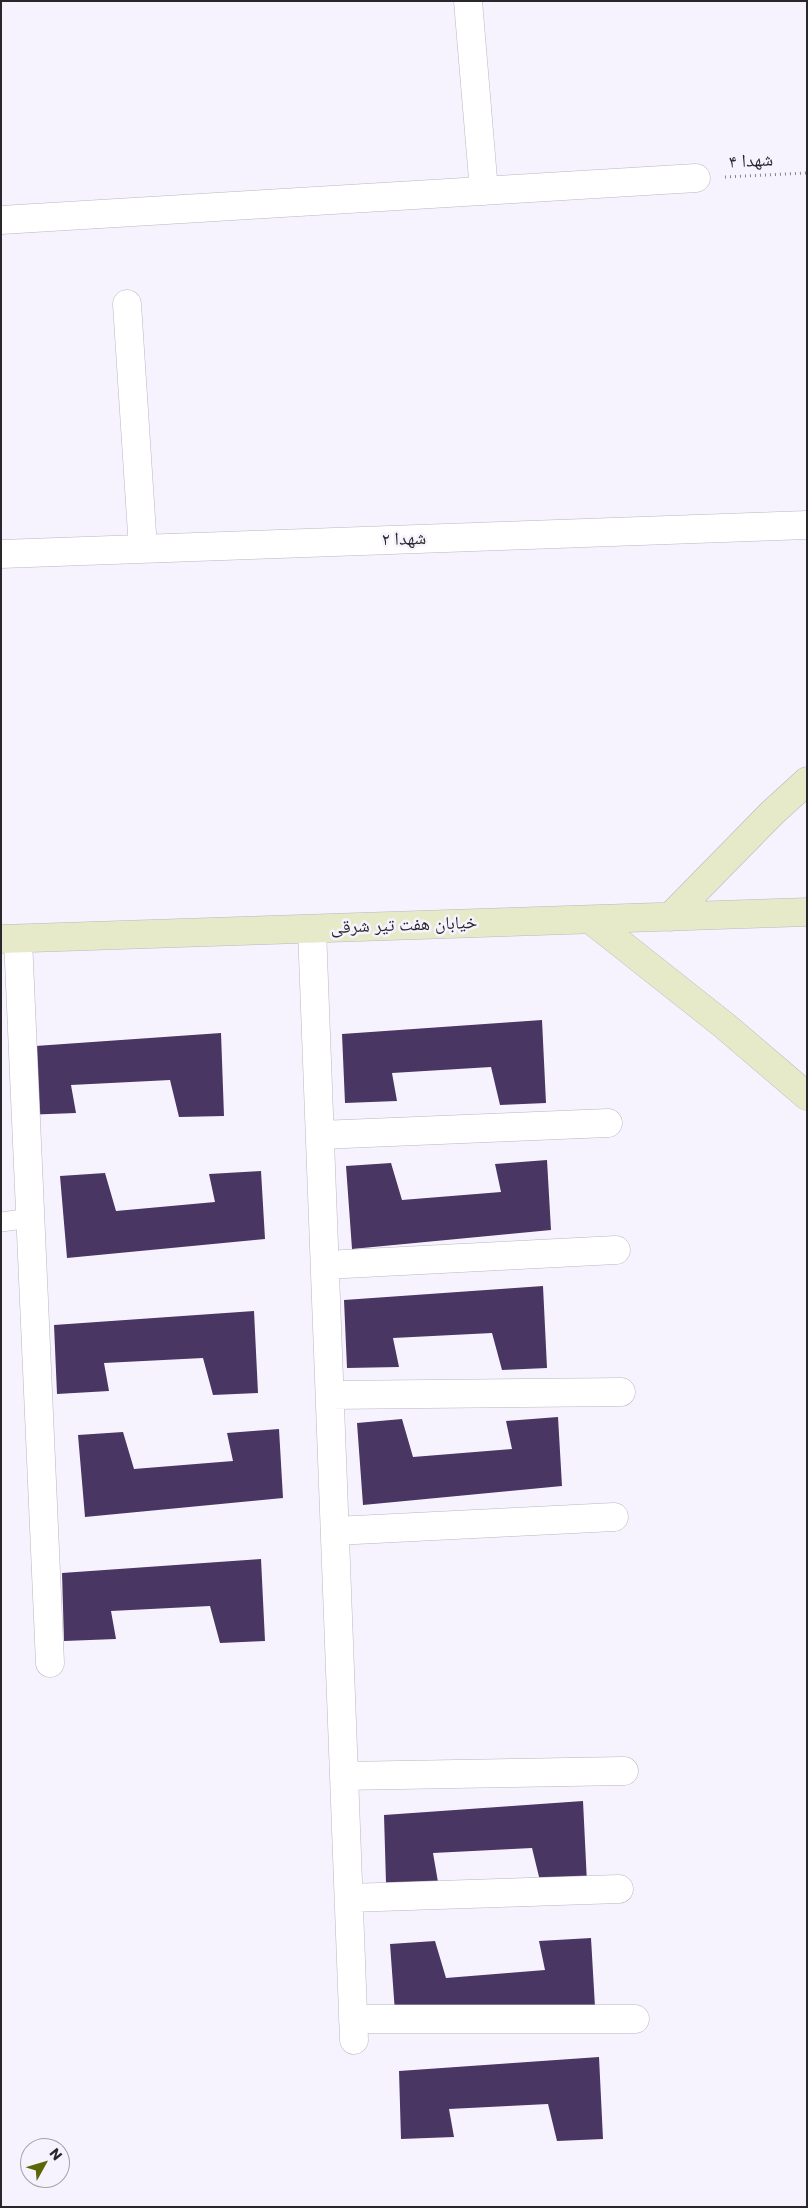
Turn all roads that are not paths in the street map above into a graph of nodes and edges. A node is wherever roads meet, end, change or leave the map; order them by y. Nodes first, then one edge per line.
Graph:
1 (468, 1) edge
2 (696, 178) road end
3 (484, 191) junction
4 (1, 220) edge
5 (127, 304) dead end
6 (807, 525) edge
7 (143, 550) junction
8 (1, 554) edge
9 (807, 781) edge
10 (807, 912) edge
11 (670, 917) junction
12 (591, 920) junction
13 (312, 929) junction
14 (10, 939) edge
15 (807, 1096) edge
16 (608, 1123) dead end
17 (320, 1135) junction
18 (30, 1218) junction
19 (1, 1222) edge
20 (616, 1250) dead end
21 (325, 1265) junction
22 (621, 1392) dead end
23 (330, 1395) junction
24 (614, 1517) dead end
25 (335, 1531) junction
26 (50, 1663) dead end
27 (624, 1771) dead end
28 (344, 1776) junction
29 (618, 1889) dead end
30 (349, 1898) junction
31 (635, 2019) dead end

1 - 3 street
2 - 3 street
3 - 4 street
5 - 7 street
6 - 7 street, شهدا ۲
7 - 8 street, شهدا ۲
9 - 11 main road
10 - 11 main road, خیابان هفت تیر شرقی
11 - 12 main road, خیابان هفت تیر شرقی
12 - 13 main road, خیابان هفت تیر شرقی
12 - 15 main road
13 - 14 main road, خیابان هفت تیر شرقی
13 - 17 street
14 - 18 street
16 - 17 street
17 - 21 street
18 - 19 lane
18 - 26 street
20 - 21 street
21 - 23 street
22 - 23 street
23 - 25 street
24 - 25 street
25 - 28 street
27 - 28 street
28 - 30 street
29 - 30 street
30 - 31 street

